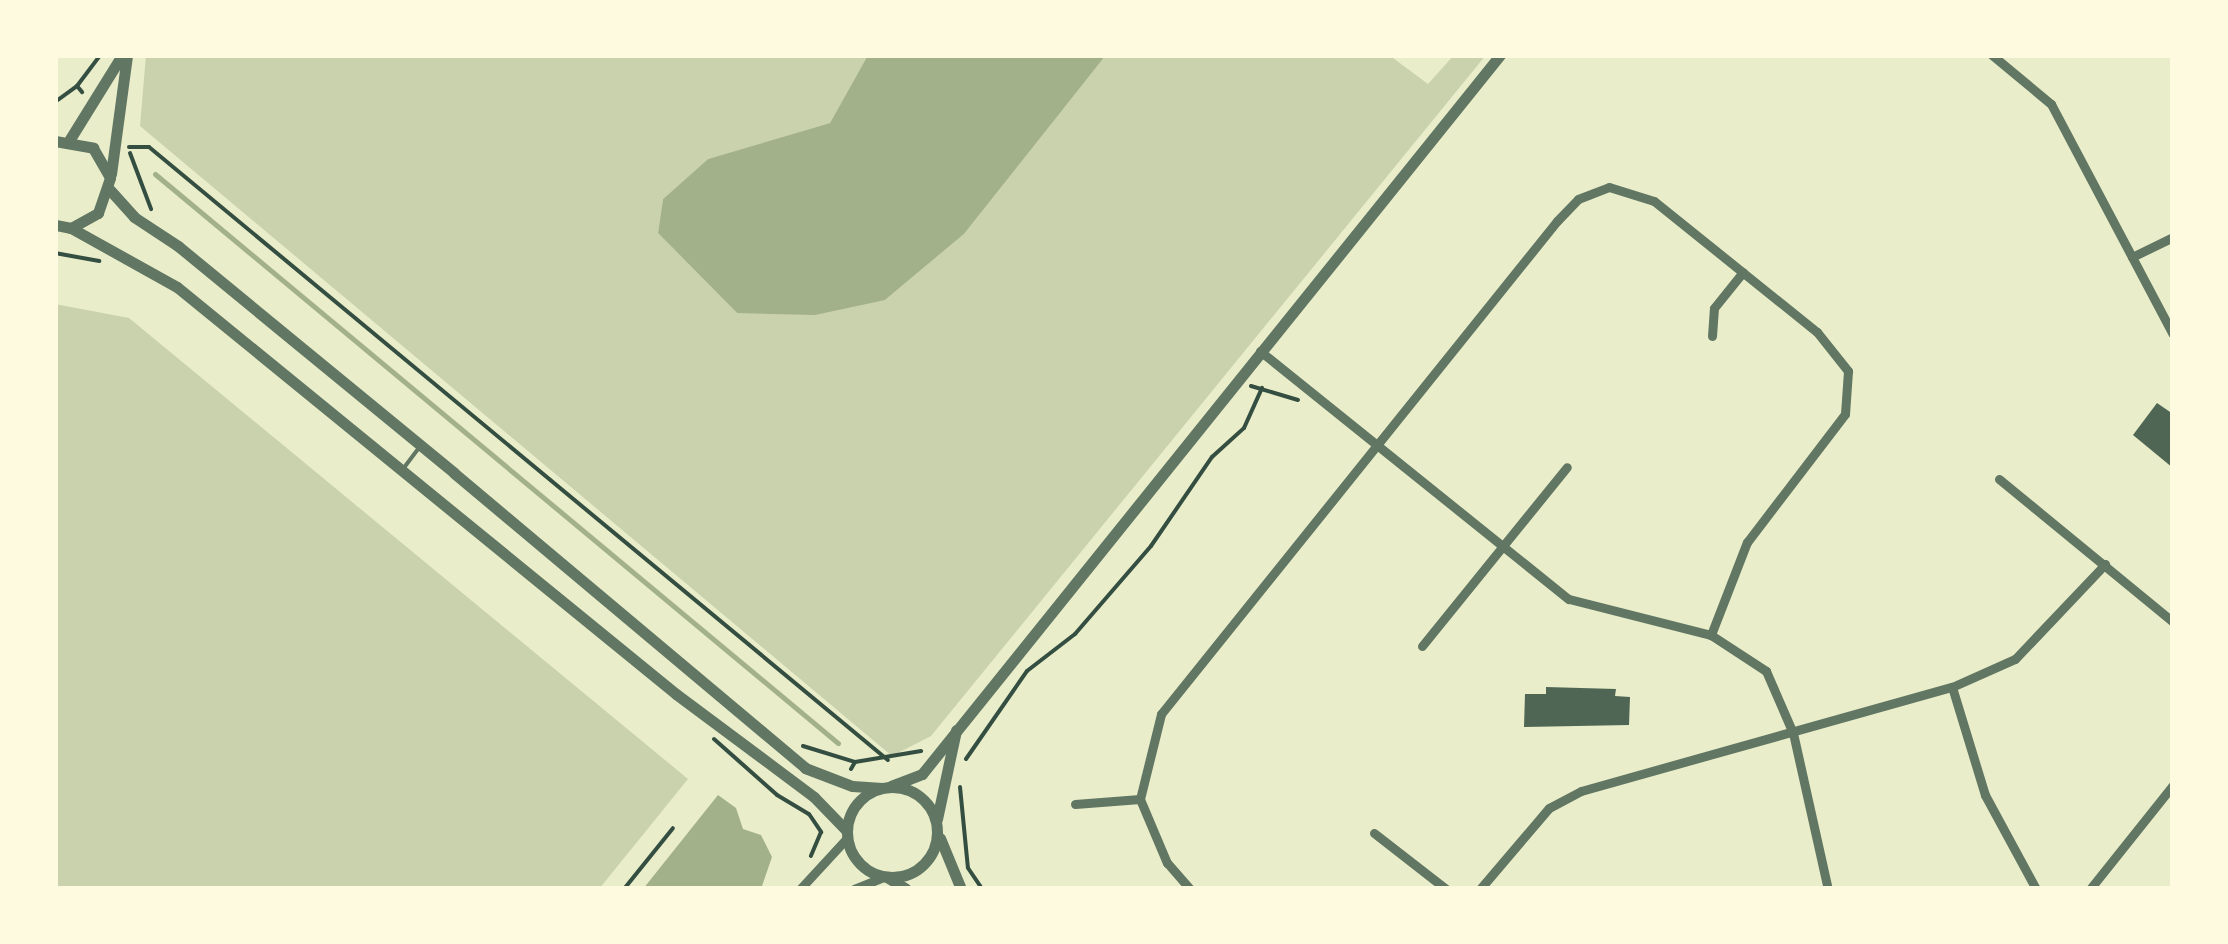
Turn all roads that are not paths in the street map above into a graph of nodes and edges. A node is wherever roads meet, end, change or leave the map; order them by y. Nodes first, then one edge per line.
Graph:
1 (125, 55) edge
2 (1500, 55) edge
3 (1992, 55) edge
4 (61, 138) edge
5 (110, 184) junction
6 (61, 227) edge
7 (2173, 237) edge
8 (2132, 257) junction
9 (1743, 272) junction
10 (2173, 334) edge
11 (1712, 336) dead end
12 (1260, 351) junction
13 (1376, 445) junction
14 (422, 446) junction
15 (1567, 467) dead end
16 (401, 471) junction
17 (1999, 479) dead end
18 (1502, 548) junction
19 (2105, 564) junction
20 (2173, 622) edge
21 (1711, 635) junction
22 (1422, 646) dead end
23 (1952, 687) junction
24 (958, 721) junction
25 (1793, 733) junction
26 (2173, 785) edge
27 (887, 787) junction
28 (1140, 799) junction
29 (1075, 804) dead end
30 (937, 826) junction
31 (1374, 833) dead end
32 (847, 834) junction
33 (885, 877) junction
34 (800, 889) edge
35 (854, 889) edge
36 (906, 889) edge
37 (961, 889) edge
38 (1190, 889) edge
39 (1446, 889) edge
40 (1480, 889) edge
41 (1828, 889) edge
42 (2036, 889) edge
43 (2090, 889) edge

1 - 4 street
1 - 5 street
2 - 12 street
3 - 8 street
4 - 5 street
5 - 6 street
5 - 14 street
6 - 16 street
7 - 8 street
8 - 10 street
9 - 11 street
9 - 13 street
9 - 21 street
12 - 13 street
12 - 24 street
13 - 18 street
13 - 28 street
14 - 16 lane
14 - 27 street
15 - 18 street
16 - 32 street
17 - 19 street
18 - 21 street
18 - 22 street
19 - 20 street
19 - 23 street
21 - 25 street
23 - 25 street
23 - 42 street
24 - 27 street
24 - 30 street
25 - 40 street
25 - 41 street
26 - 43 street
27 - 30 street
27 - 32 street
28 - 29 street
28 - 38 street
30 - 33 street
30 - 37 street
31 - 39 street
32 - 33 street
32 - 34 street
33 - 35 street
33 - 36 street

